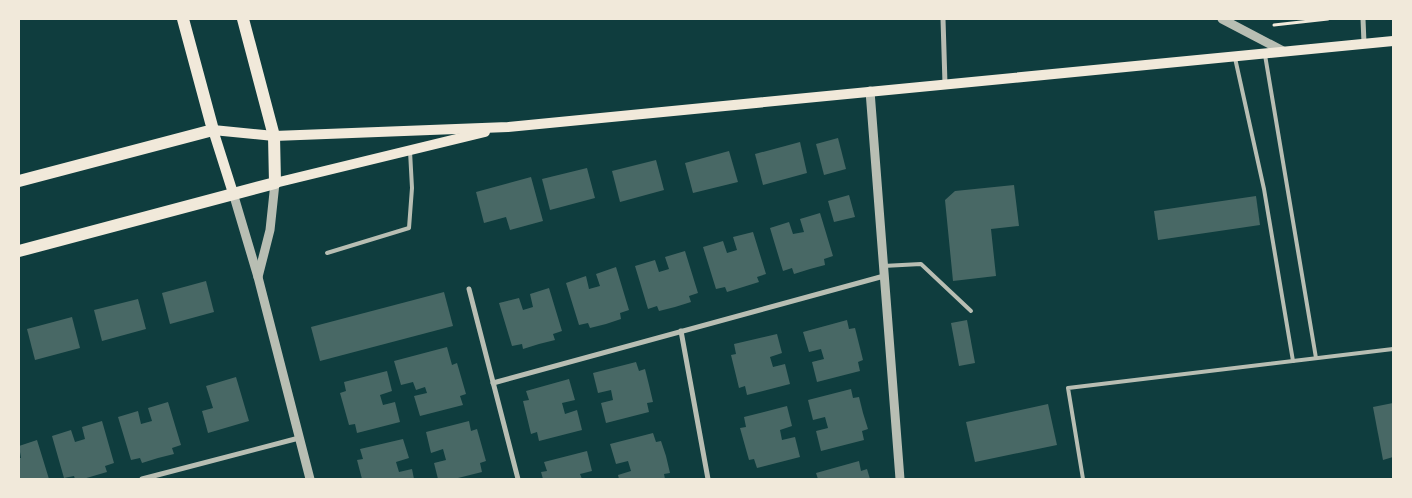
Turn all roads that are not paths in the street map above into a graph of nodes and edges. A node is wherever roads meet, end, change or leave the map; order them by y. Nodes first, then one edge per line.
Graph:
1 (183, 19) edge
2 (243, 19) edge
3 (943, 19) edge
4 (1222, 19) edge
5 (1363, 19) edge
6 (1393, 41) edge
7 (1364, 44) junction
8 (1283, 51) junction
9 (1264, 53) junction
10 (1235, 56) junction
11 (945, 84) junction
12 (870, 92) junction
13 (508, 127) junction
14 (213, 130) junction
15 (274, 136) junction
16 (410, 150) junction
17 (19, 181) edge
18 (275, 183) junction
19 (233, 193) junction
20 (19, 251) edge
21 (327, 253) dead end
22 (883, 266) junction
23 (884, 276) junction
24 (258, 277) junction
25 (469, 289) dead end
26 (971, 311) dead end
27 (681, 331) junction
28 (1393, 348) edge
29 (1316, 358) junction
30 (1293, 361) junction
31 (493, 383) junction
32 (299, 438) junction
33 (142, 479) edge
34 (310, 479) edge
35 (518, 479) edge
36 (708, 479) edge
37 (900, 479) edge
38 (1083, 479) edge

1 - 14 main road
2 - 15 main road
3 - 11 street
4 - 8 street
5 - 7 street
6 - 7 main road
7 - 8 main road
8 - 9 main road
9 - 10 main road
9 - 29 lane
10 - 11 main road
10 - 30 lane
11 - 12 main road
12 - 13 main road
12 - 22 street
13 - 15 main road
13 - 16 main road
14 - 15 main road
14 - 17 main road
14 - 19 main road
15 - 18 main road
16 - 18 main road
16 - 21 lane
18 - 19 main road
18 - 24 street
19 - 20 main road
19 - 24 street
22 - 23 street
22 - 26 lane
23 - 27 street
23 - 37 street
24 - 32 street
25 - 31 street
27 - 31 street
27 - 36 street
28 - 29 lane
29 - 30 lane
30 - 38 lane
31 - 35 street
32 - 33 street
32 - 34 street

